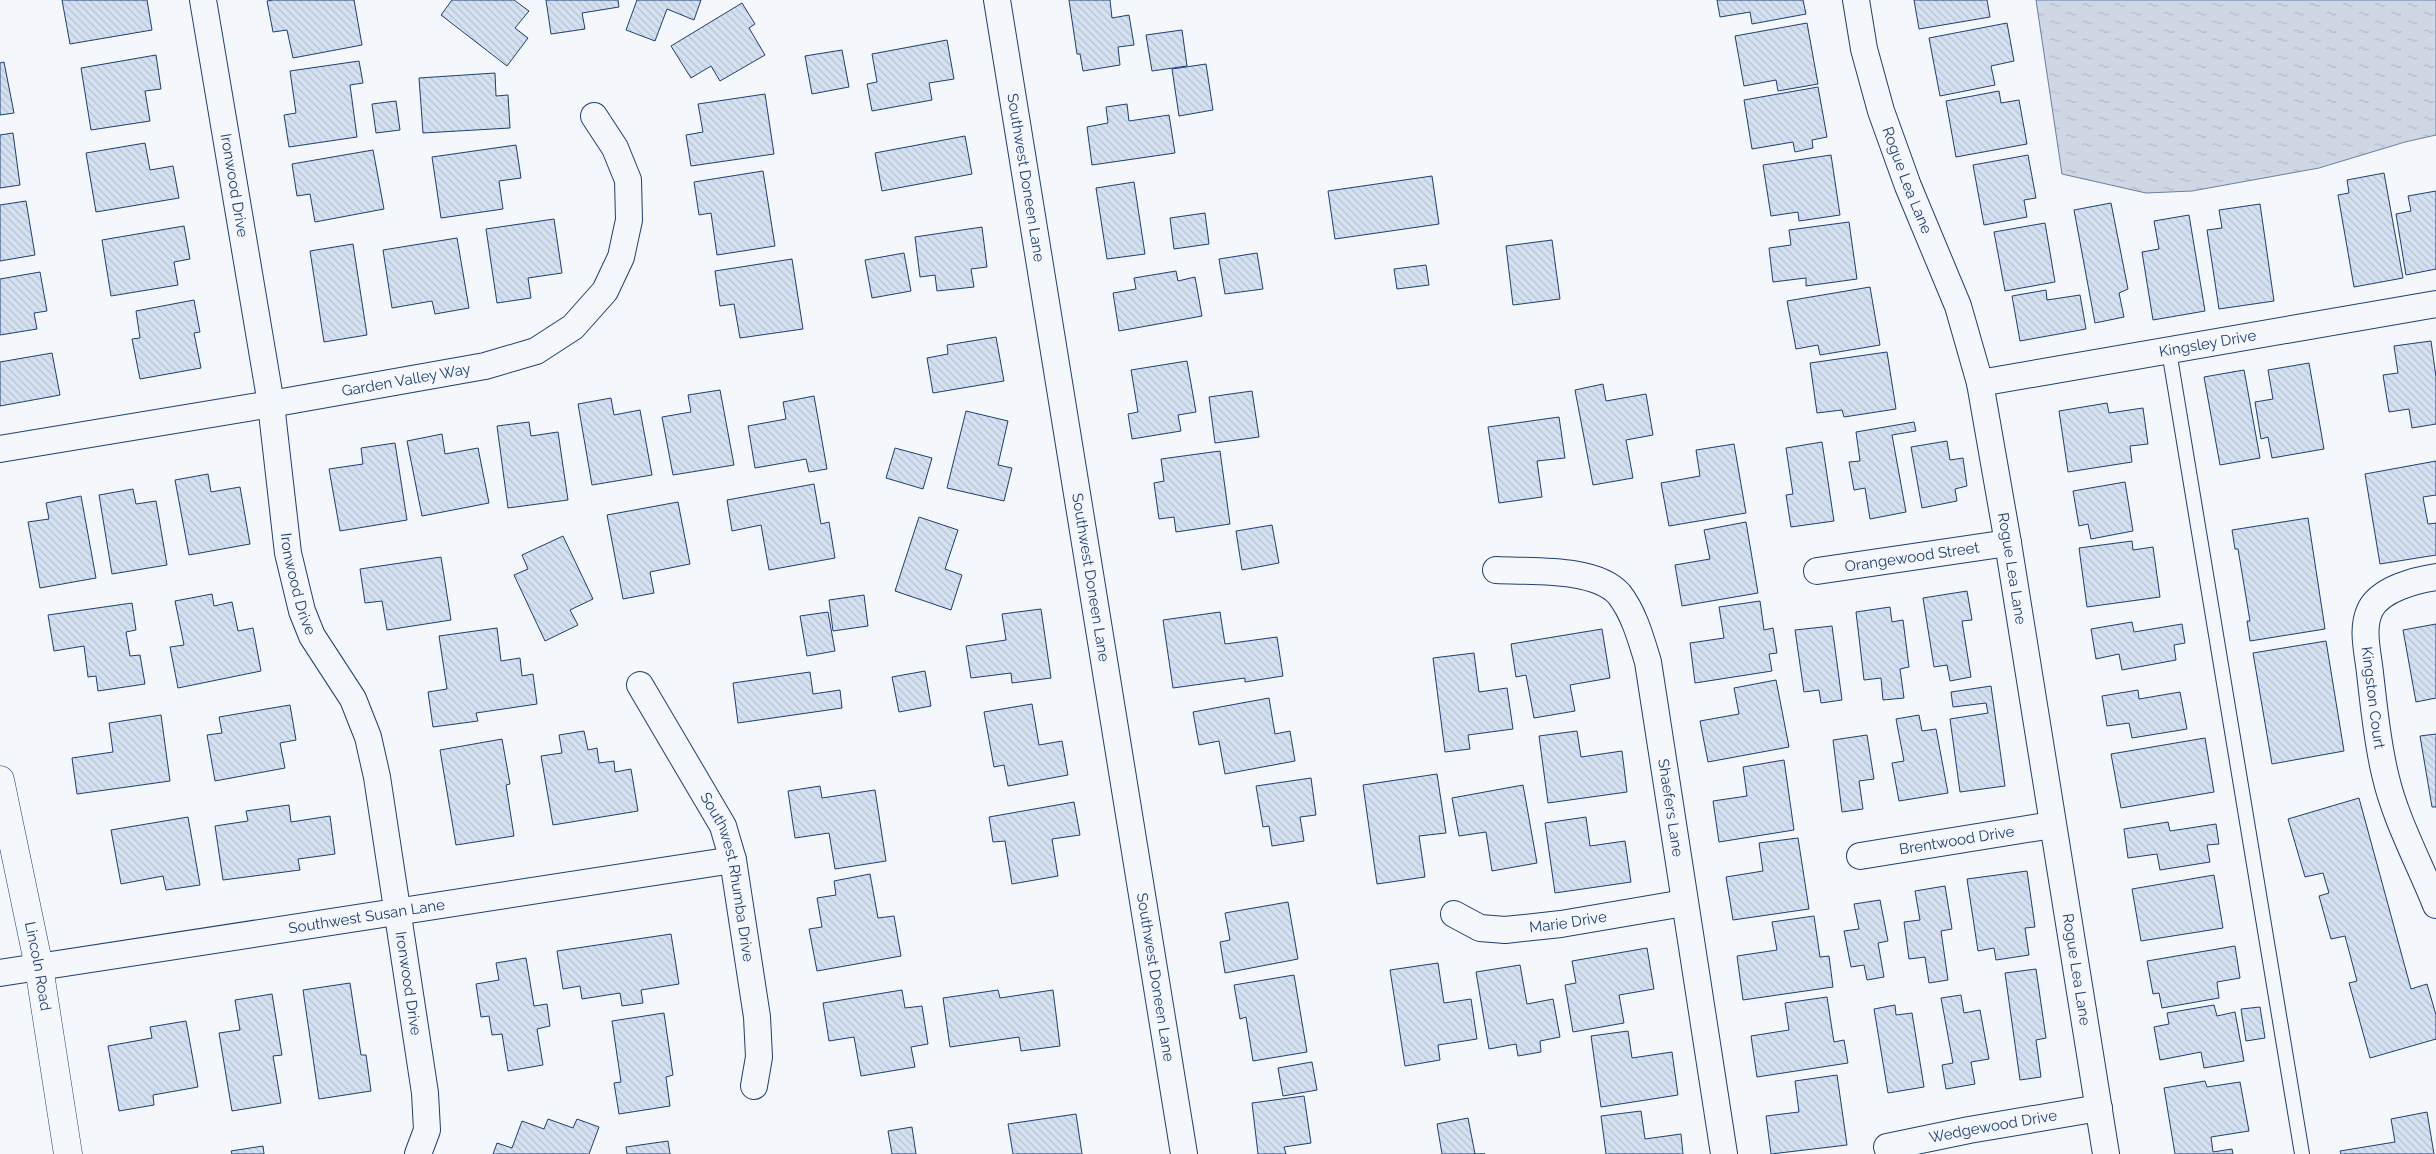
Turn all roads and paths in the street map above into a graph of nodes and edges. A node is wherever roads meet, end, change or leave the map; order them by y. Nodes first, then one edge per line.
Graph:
1 (203, 0) edge
2 (996, 0) edge
3 (1856, 0) edge
4 (594, 116) dead end
5 (2436, 304) edge
6 (2169, 351) junction
7 (1980, 383) junction
8 (270, 404) junction
9 (0, 449) edge
10 (2008, 543) junction
11 (1496, 570) dead end
12 (1817, 571) dead end
13 (2436, 577) edge
14 (640, 685) dead end
15 (0, 780) edge
16 (2052, 825) junction
17 (2426, 854) edge
18 (1860, 856) dead end
19 (733, 860) junction
20 (1684, 903) junction
21 (2436, 905) edge
22 (399, 912) junction
23 (1454, 914) dead end
24 (39, 967) junction
25 (0, 973) edge
26 (754, 1086) dead end
27 (2099, 1108) junction
28 (1887, 1147) dead end
29 (68, 1154) edge
30 (418, 1154) edge
31 (1184, 1154) edge
32 (1724, 1154) edge
33 (2106, 1154) edge
34 (2302, 1154) edge

1 - 8 street, Ironwood Drive
2 - 31 street, Southwest Doneen Lane
3 - 7 street, Rogue Lea Lane
4 - 8 street, Garden Valley Way
5 - 6 street, Kingsley Drive
6 - 7 street, Kingsley Drive
6 - 34 lane
7 - 10 street, Rogue Lea Lane
8 - 9 street, Garden Valley Way
8 - 22 street, Ironwood Drive
10 - 12 street, Orangewood Street
10 - 16 street, Rogue Lea Lane
11 - 20 street, Shaefers Lane
13 - 17 street, Kingston Court
14 - 19 street, Southwest Rhumba Drive
15 - 24 street, Lincoln Road
16 - 18 street, Brentwood Drive
16 - 27 street, Rogue Lea Lane
17 - 21 street, Kingston Court
19 - 22 street, Southwest Susan Lane
19 - 26 street, Southwest Rhumba Drive
20 - 23 street, Marie Drive
20 - 32 street, Shaefers Lane
22 - 24 street, Southwest Susan Lane
22 - 30 street, Ironwood Drive
24 - 25 street, Southwest Susan Lane
24 - 29 street, Lincoln Road
27 - 28 street, Wedgewood Drive
27 - 33 street, Rogue Lea Lane

